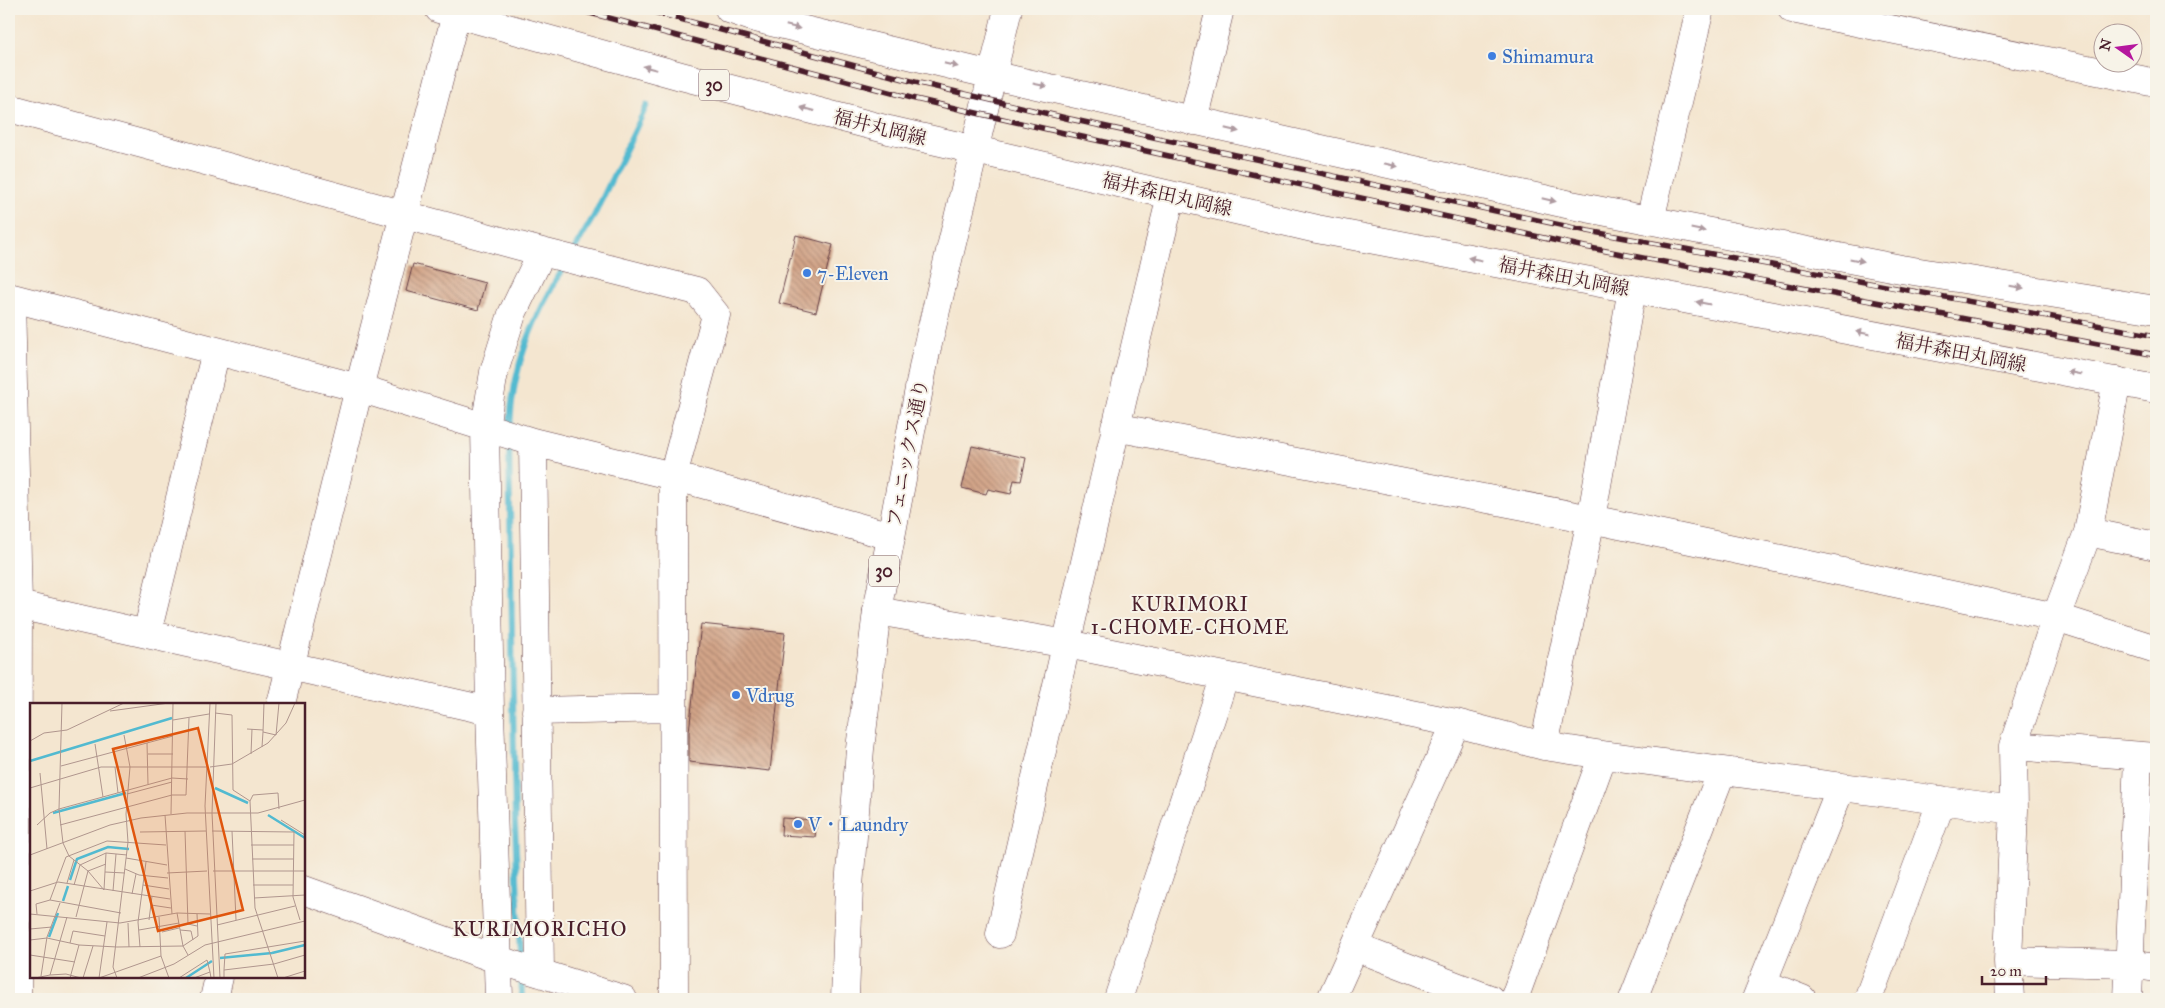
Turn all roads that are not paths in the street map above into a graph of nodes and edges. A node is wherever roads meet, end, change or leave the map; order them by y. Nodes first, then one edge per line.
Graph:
1 (729, 9) edge
2 (1008, 9) edge
3 (1220, 9) edge
4 (1700, 9) edge
5 (1792, 9) edge
6 (451, 10) edge
7 (992, 75) junction
8 (2156, 83) edge
9 (9, 108) edge
10 (1193, 121) junction
11 (974, 149) junction
12 (1171, 196) junction
13 (404, 214) junction
14 (1650, 220) junction
15 (542, 252) junction
16 (1632, 289) junction
17 (10, 297) edge
18 (2156, 310) edge
19 (216, 351) junction
20 (2117, 381) junction
21 (358, 388) junction
22 (2156, 389) edge
23 (485, 427) junction
24 (1115, 427) junction
25 (533, 442) junction
26 (673, 476) junction
27 (1591, 519) junction
28 (2088, 532) junction
29 (891, 536) junction
30 (2156, 546) edge
31 (18, 605) junction
32 (877, 611) junction
33 (2056, 617) junction
34 (148, 634) junction
35 (1067, 644) junction
36 (2156, 649) edge
37 (290, 665) junction
38 (1225, 676) junction
39 (281, 703) edge
40 (673, 708) junction
41 (490, 711) junction
42 (536, 711) junction
43 (1456, 723) junction
44 (1544, 746) junction
45 (2013, 746) junction
46 (1603, 756) junction
47 (2147, 757) edge
48 (1722, 771) junction
49 (1840, 787) junction
50 (1942, 800) junction
51 (2014, 810) junction
52 (19, 842) edge
53 (305, 890) edge
54 (1000, 934) dead end
55 (1355, 947) junction
56 (501, 960) junction
57 (2008, 960) junction
58 (2130, 964) junction
59 (2156, 968) edge
60 (540, 973) junction
61 (219, 978) edge
62 (1759, 991) edge
63 (17, 999) edge
64 (214, 999) edge
65 (499, 999) edge
66 (624, 999) edge
67 (674, 999) edge
68 (845, 999) edge
69 (1118, 999) edge
70 (1331, 999) edge
71 (1490, 999) edge
72 (1514, 999) edge
73 (1632, 999) edge
74 (1802, 999) edge
75 (1868, 999) edge
76 (2010, 999) edge
77 (2128, 999) edge

1 -> 7 street
2 - 7 street
3 - 10 street
4 - 14 street
5 - 8 street
11 -> 6 street, 福井丸岡線 / 30
6 - 13 street
7 -> 10 street
7 - 11 street, 30
9 - 13 street
10 -> 14 street
11 - 12 street, 福井森田丸岡線
11 - 29 street, フェニックス通り / 30
16 -> 12 street, 福井森田丸岡線
12 - 24 street
13 - 15 street
13 - 21 street
14 -> 18 street
15 - 23 street
15 - 26 street
20 -> 16 street, 福井森田丸岡線
16 - 27 street
17 - 19 street
17 - 31 street
19 - 21 street
19 - 34 street
20 - 22 street, 福井森田丸岡線
20 - 28 street
21 - 23 street
21 - 37 street
23 - 25 street
23 - 41 street
24 - 27 street
24 - 35 street
25 - 26 street
25 - 42 street
26 - 29 street
26 - 40 street
27 - 33 street
27 - 44 street
28 - 30 street
28 - 33 street
29 - 32 street, フェニックス通り / 30
31 - 34 street
31 - 52 street
32 - 35 street
32 - 68 street, フェニックス通り / 30
33 - 36 street
33 - 45 street
34 - 37 street
35 - 38 street
35 - 54 street
37 - 39 street
37 - 41 street
38 - 43 street
38 - 69 street
40 - 42 street
40 - 67 street
41 - 56 street
42 - 60 street
43 - 44 street
43 - 55 street
44 - 46 street
45 - 47 street
45 - 51 street
46 - 48 street
46 - 72 street
47 - 58 street
48 - 49 street
48 - 73 street
49 - 50 street
49 - 62 street
50 - 51 street
50 - 75 street
51 - 57 street
52 - 63 street
53 - 56 street
55 - 70 street
55 - 71 street
56 - 60 street
56 - 65 street
57 - 58 street
57 - 76 street
58 - 59 street
58 - 77 street
60 - 66 street
61 - 64 street
62 - 74 street

